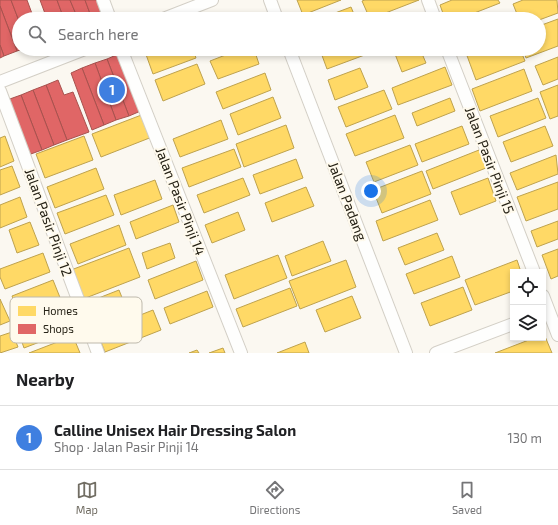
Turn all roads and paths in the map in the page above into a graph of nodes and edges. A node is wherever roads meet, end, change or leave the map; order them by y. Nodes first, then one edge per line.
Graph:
1 (103, 0) edge
2 (212, 0) edge
3 (270, 0) edge
4 (428, 0) edge
5 (107, 12) edge
6 (181, 12) edge
7 (274, 12) edge
8 (432, 12) edge
9 (67, 56) edge
10 (125, 56) edge
11 (292, 56) edge
12 (450, 56) edge
13 (0, 82) edge
14 (0, 91) edge
15 (533, 269) edge
16 (77, 297) edge
17 (550, 310) edge
18 (510, 325) edge
19 (558, 335) edge
20 (94, 343) edge
21 (98, 353) edge
22 (241, 353) edge
23 (406, 353) edge
24 (436, 353) edge

1 - 5 street
2 - 6 street
3 - 7 street
4 - 8 street
9 - 13 street
10 - 22 street, Jalan Pasir Pinji 14
11 - 23 street, Jalan Padang
12 - 15 street, Jalan Pasir Pinji 15
14 - 16 street, Jalan Pasir Pinji 12
17 - 19 street
18 - 24 street
20 - 21 street, Jalan Pasir Pinji 12

